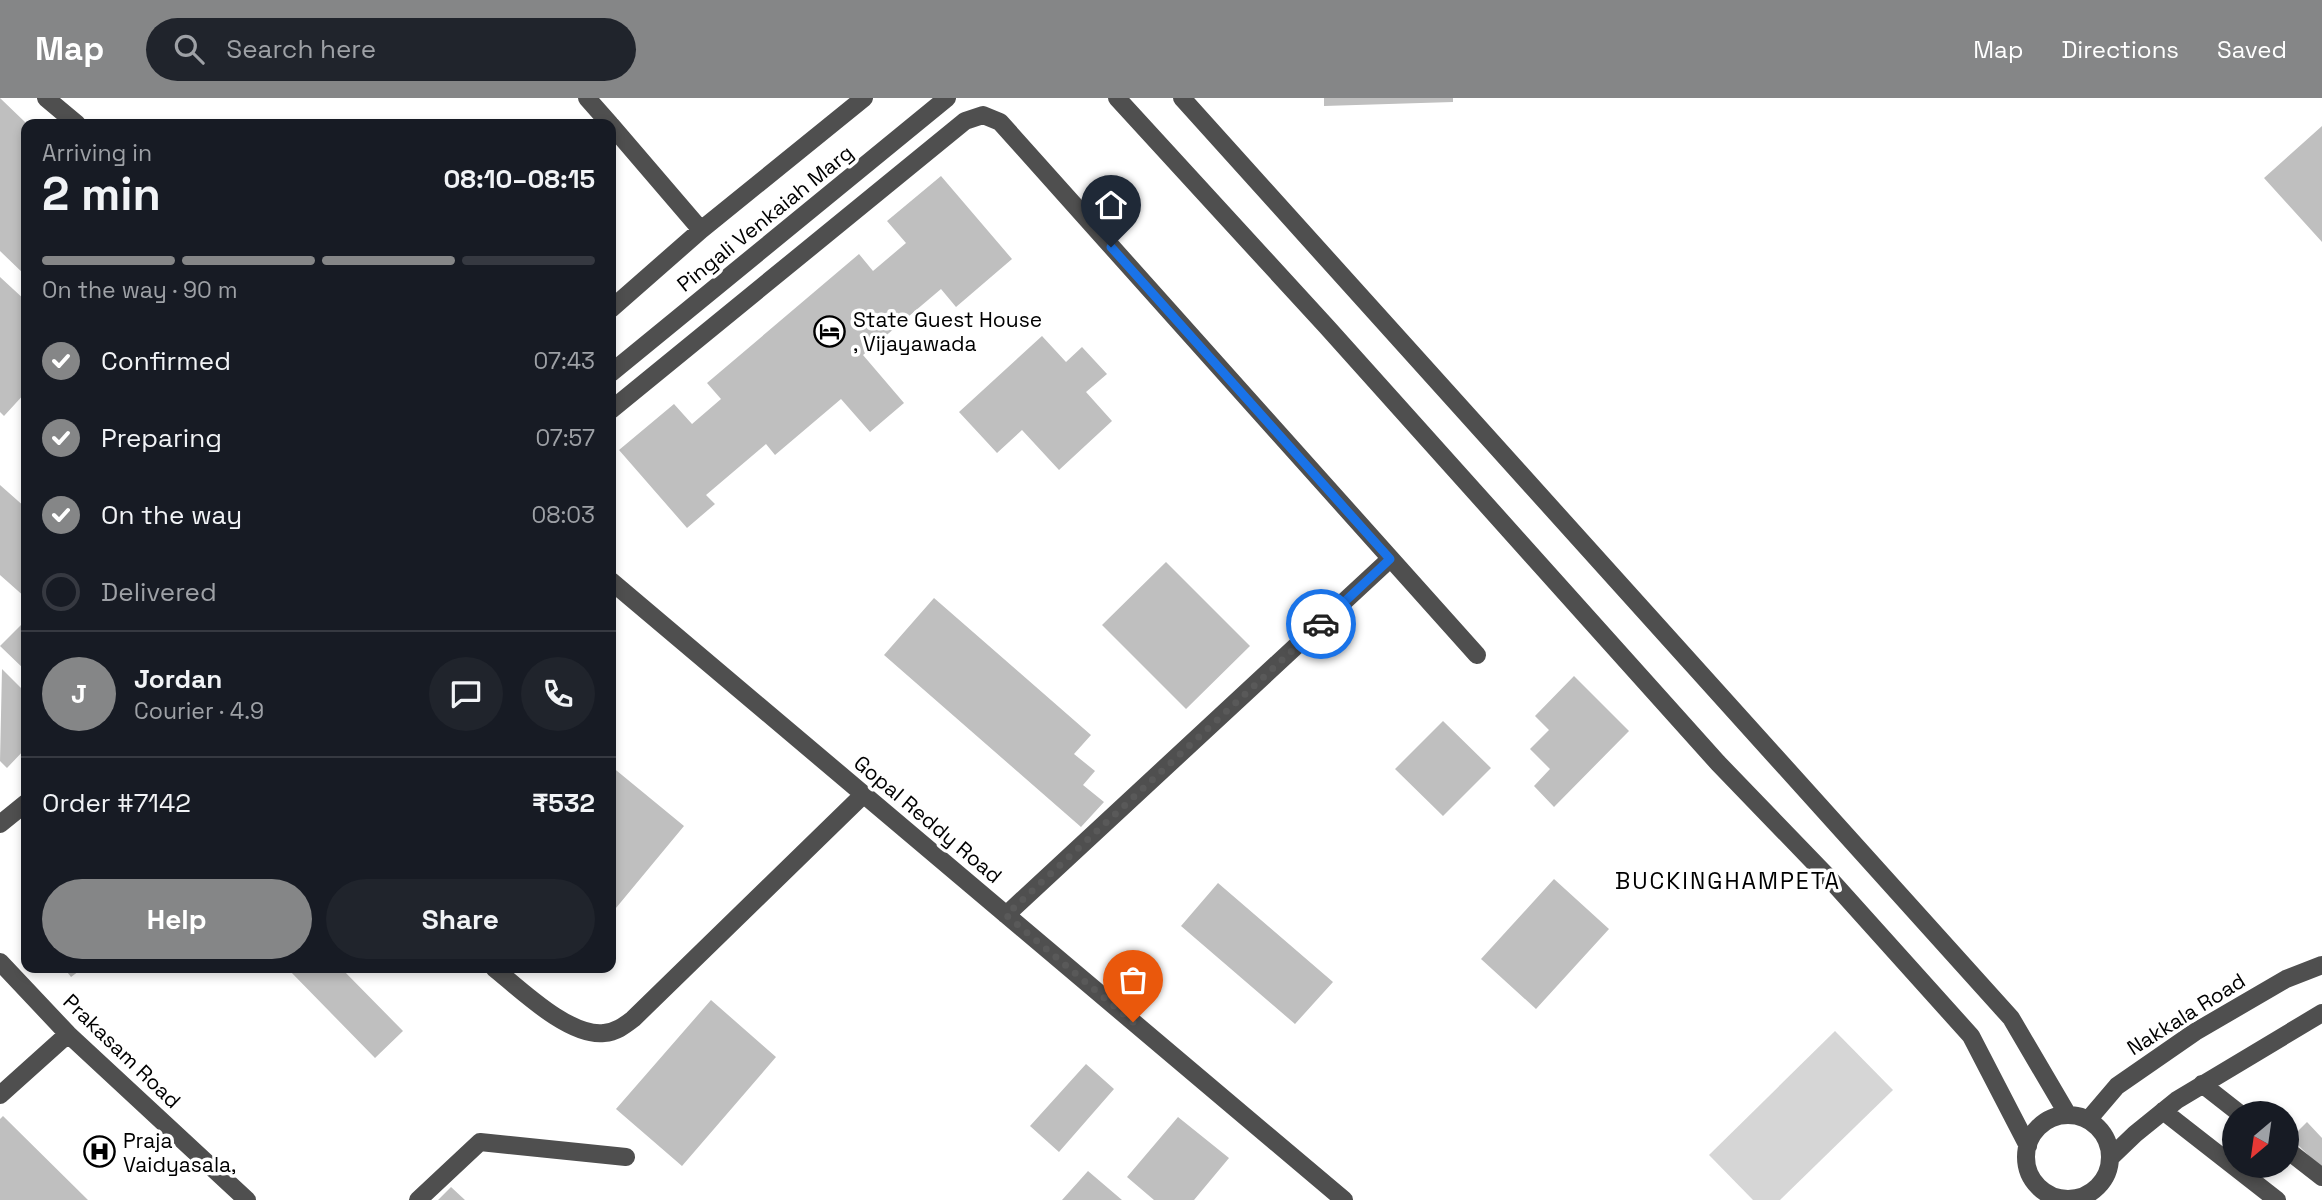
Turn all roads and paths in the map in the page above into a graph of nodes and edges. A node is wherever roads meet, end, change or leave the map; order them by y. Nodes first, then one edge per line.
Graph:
1 (46, 98) edge
2 (587, 98) edge
3 (864, 98) edge
4 (947, 98) edge
5 (1117, 98) edge
6 (1182, 98) edge
7 (71, 119) edge
8 (605, 119) edge
9 (616, 132) edge
10 (701, 230) junction
11 (616, 305) edge
12 (616, 369) edge
13 (616, 406) edge
14 (1390, 559) junction
15 (616, 585) edge
16 (1477, 655) dead end
17 (863, 794) junction
18 (21, 807) edge
19 (0, 824) edge
20 (1006, 915) junction
21 (0, 962) edge
22 (2322, 965) edge
23 (500, 973) edge
24 (2322, 1013) edge
25 (68, 1034) junction
26 (2202, 1084) junction
27 (0, 1095) edge
28 (2224, 1101) edge
29 (2163, 1111) junction
30 (2068, 1115) junction
31 (2088, 1120) junction
32 (2028, 1146) junction
33 (626, 1157) dead end
34 (2110, 1158) junction
35 (2300, 1160) edge
36 (2322, 1177) edge
37 (2059, 1199) edge
38 (247, 1200) edge
39 (418, 1200) edge
40 (1344, 1200) edge
41 (2277, 1200) edge

1 - 7 street
2 - 8 street
3 - 10 street, Pingali Venkaiah Marg
4 - 12 street, Pingali Venkaiah Marg
5 - 32 street
6 - 30 street
9 - 10 street
10 - 11 street, Pingali Venkaiah Marg
13 - 14 street
14 - 16 street
14 - 20 street
15 - 17 street, Gopal Reddy Road
17 - 20 street, Gopal Reddy Road
17 - 23 street
18 - 19 street
20 - 40 street, Gopal Reddy Road
21 - 25 street, Prakasam Road
22 - 31 street, Nakkala Road
24 - 26 street
25 - 27 street
25 - 38 street, Prakasam Road
26 - 28 street
26 - 29 street
29 - 34 street
29 - 41 street
30 - 31 street
30 - 32 street
31 - 34 street
32 - 37 street
33 - 39 street
34 - 37 street
35 - 36 street

